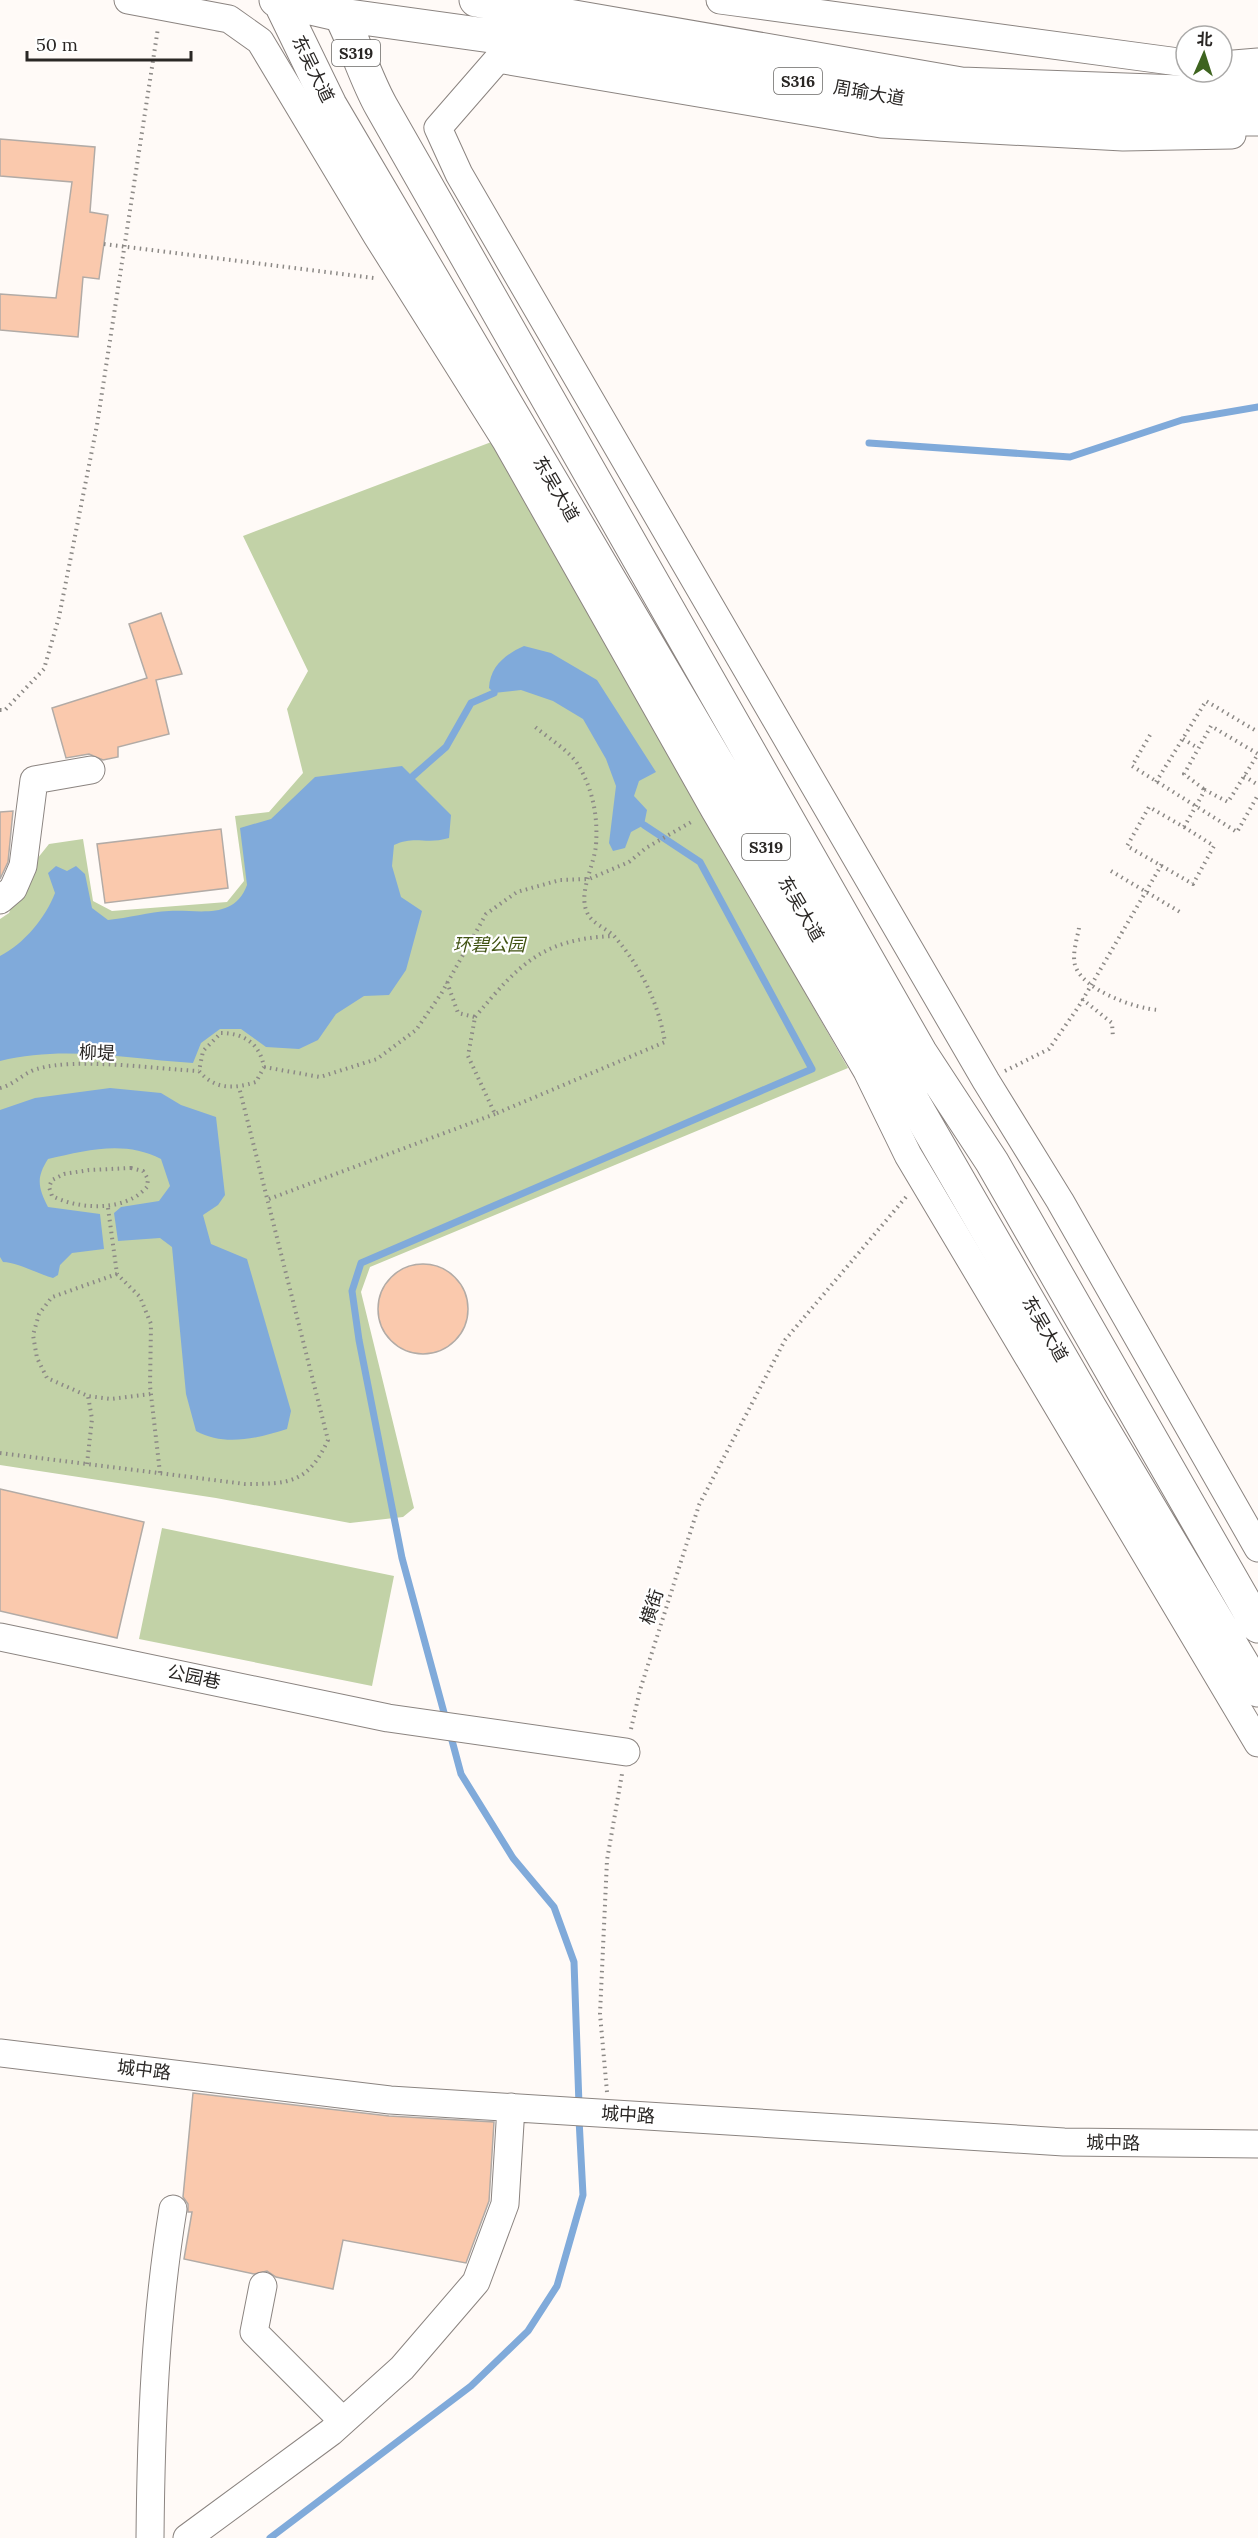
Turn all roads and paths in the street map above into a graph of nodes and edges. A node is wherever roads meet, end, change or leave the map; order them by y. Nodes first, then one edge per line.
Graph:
1 (128, 0) edge
2 (278, 0) edge
3 (476, 0) edge
4 (720, 0) edge
5 (162, 7) junction
6 (336, 7) edge
7 (1174, 61) edge
8 (1258, 62) edge
9 (1234, 65) edge
10 (1258, 87) edge
11 (1258, 119) edge
12 (1258, 134) edge
13 (104, 244) dead end
14 (125, 247) junction
15 (406, 282) junction
16 (0, 710) edge
17 (534, 726) dead end
18 (1258, 732) edge
19 (1150, 735) dead end
20 (1183, 739) junction
21 (1198, 748) junction
22 (91, 770) dead end
23 (1244, 776) junction
24 (1156, 782) junction
25 (1258, 784) edge
26 (1205, 790) junction
27 (1258, 795) edge
28 (1195, 808) junction
29 (1184, 827) junction
30 (677, 830) dead end
31 (1162, 864) junction
32 (1111, 871) dead end
33 (589, 879) junction
34 (1146, 892) junction
35 (0, 900) edge
36 (1180, 912) dead end
37 (1079, 928) dead end
38 (613, 936) junction
39 (447, 982) junction
40 (1092, 983) junction
41 (1082, 999) junction
42 (1159, 1010) dead end
43 (475, 1017) junction
44 (1113, 1038) dead end
45 (264, 1068) junction
46 (200, 1071) junction
47 (986, 1081) junction
48 (239, 1087) junction
49 (0, 1088) edge
50 (495, 1114) junction
51 (923, 1178) junction
52 (269, 1199) junction
53 (108, 1208) junction
54 (117, 1274) junction
55 (151, 1394) junction
56 (88, 1396) junction
57 (0, 1453) edge
58 (87, 1464) junction
59 (160, 1473) junction
60 (1258, 1548) edge
61 (1258, 1626) edge
62 (0, 1637) edge
63 (1258, 1690) edge
64 (1258, 1743) edge
65 (626, 1752) junction
66 (0, 2054) edge
67 (511, 2107) junction
68 (602, 2113) junction
69 (1258, 2144) edge
70 (173, 2209) dead end
71 (263, 2286) dead end
72 (343, 2421) junction
73 (150, 2538) edge
74 (187, 2538) edge

1 - 5 street
2 - 6 main road, S316
2 - 63 main road, 东吴大道 / S319
3 - 10 main road, 周瑜大道 / S316
4 - 7 street
5 - 14 path
5 - 15 street
6 - 11 main road, 周瑜大道 / S316
6 - 61 main road, 东吴大道 / S319
8 - 9 street
12 - 47 street
13 - 14 path
14 - 15 path
14 - 16 path
15 - 51 street
17 - 33 path
18 - 20 path
19 - 24 path
20 - 21 path
20 - 24 path
21 - 23 path
21 - 26 path
22 - 35 street
23 - 25 path
23 - 26 path
24 - 28 path
26 - 28 path
27 - 28 path
28 - 29 path
29 - 31 path
29 - 31 path
30 - 33 path
31 - 34 path
32 - 34 path
33 - 38 path
33 - 39 path
34 - 36 path
34 - 40 path
37 - 40 path
38 - 43 path
38 - 50 path
39 - 43 path
39 - 45 path
40 - 41 path
40 - 42 path
41 - 44 path
41 - 47 path
43 - 50 path
45 - 46 path
45 - 48 path
46 - 48 path
46 - 49 path, 柳堤
47 - 60 street
48 - 52 path
50 - 52 path
51 - 64 street
51 - 65 path, 横街
52 - 59 path
53 - 53 path
53 - 54 path
54 - 55 path
54 - 56 path
55 - 56 path
55 - 59 path
56 - 58 path
57 - 58 path
58 - 59 path
62 - 65 street, 公园巷
65 - 68 path, 横街
66 - 67 street, 城中路
67 - 68 street, 城中路
67 - 72 street
68 - 69 street, 城中路
70 - 73 street
71 - 72 street
72 - 74 street

